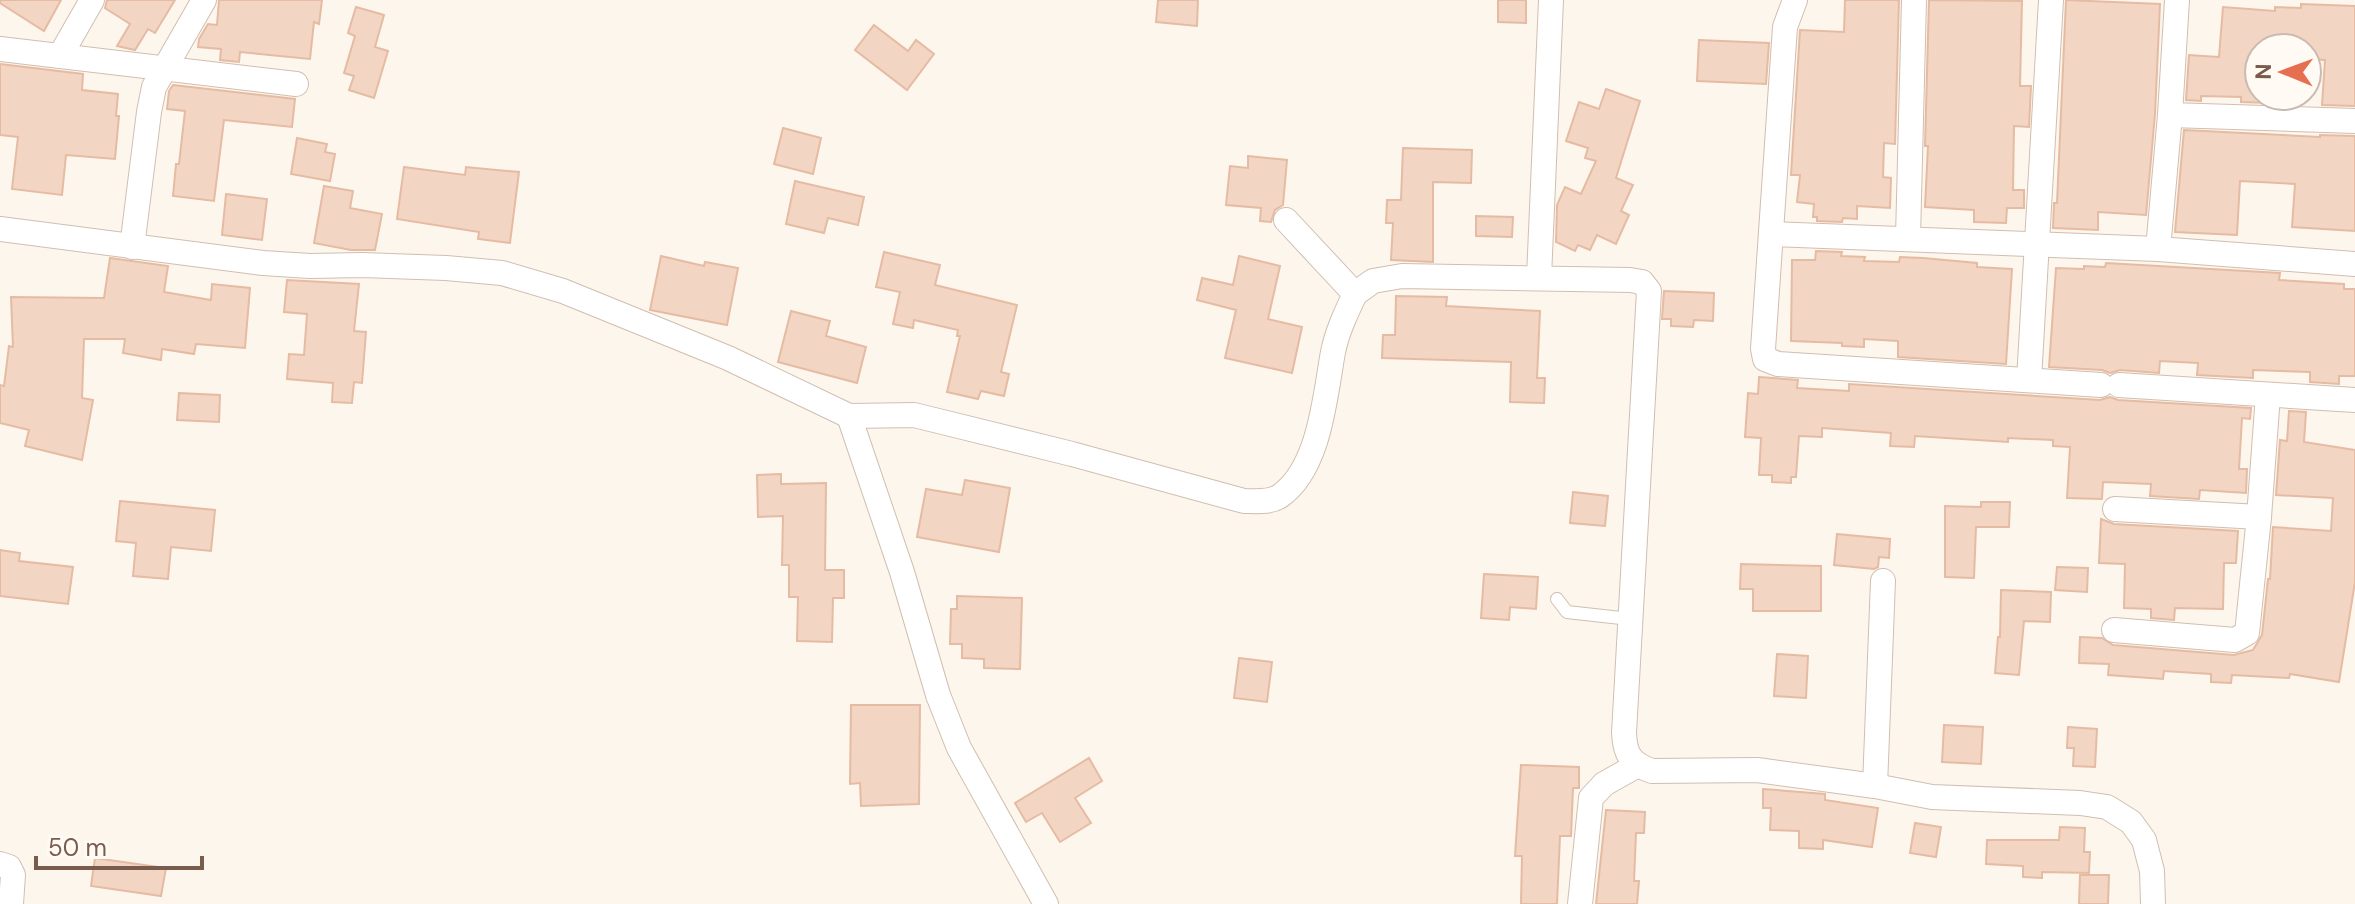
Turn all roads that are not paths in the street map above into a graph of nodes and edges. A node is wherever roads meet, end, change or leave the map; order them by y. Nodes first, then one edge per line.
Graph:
1 (92, 0) edge
2 (204, 0) edge
3 (1551, 0) edge
4 (1795, 0) edge
5 (1914, 0) edge
6 (2051, 0) edge
7 (2177, 0) edge
8 (0, 49) edge
9 (60, 56) junction
10 (164, 68) junction
11 (296, 84) dead end
12 (2170, 115) junction
13 (2355, 121) edge
14 (1286, 220) dead end
15 (0, 229) edge
16 (1771, 234) junction
17 (1908, 238) junction
18 (2037, 245) junction
19 (132, 247) junction
20 (2158, 249) junction
21 (2355, 264) edge
22 (1539, 277) junction
23 (1355, 294) junction
24 (2029, 380) junction
25 (2268, 395) junction
26 (2355, 400) edge
27 (849, 416) junction
28 (2115, 509) dead end
29 (2259, 517) junction
30 (1883, 581) dead end
31 (1557, 599) dead end
32 (1630, 619) junction
33 (2114, 630) dead end
34 (1636, 766) junction
35 (1875, 786) junction
36 (0, 864) edge
37 (11, 904) edge
38 (1046, 904) edge
39 (1580, 904) edge
40 (2153, 904) edge

1 - 9 street
2 - 10 street
3 - 22 street
4 - 16 street
5 - 17 street
6 - 18 street
7 - 12 street
8 - 9 street
9 - 10 street
10 - 11 street
10 - 19 street
12 - 13 street
12 - 20 street
14 - 23 street
15 - 19 street
16 - 17 street
16 - 24 street
17 - 18 street
18 - 20 street
18 - 24 street
19 - 27 street
20 - 21 street
22 - 23 street
22 - 32 street
23 - 27 street
24 - 25 street
25 - 26 street
25 - 29 street
27 - 38 street
28 - 29 street
29 - 33 street
30 - 35 street
31 - 32 lane
32 - 34 street
34 - 35 street
34 - 39 street
35 - 40 street
36 - 37 street

